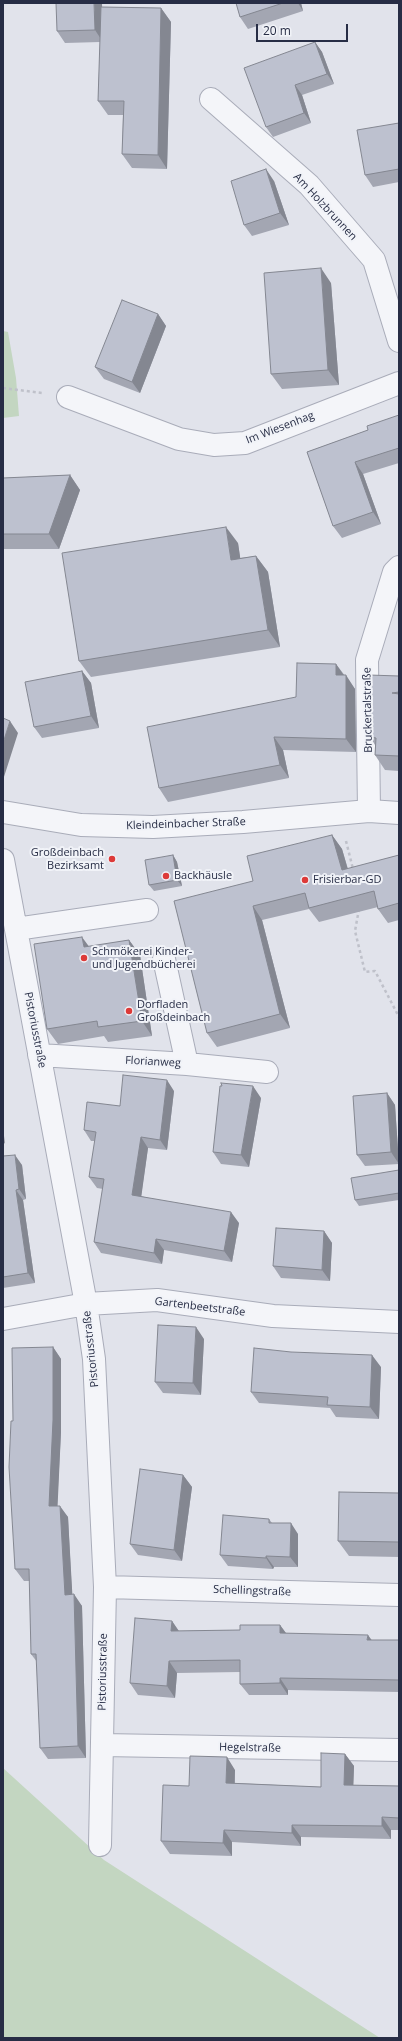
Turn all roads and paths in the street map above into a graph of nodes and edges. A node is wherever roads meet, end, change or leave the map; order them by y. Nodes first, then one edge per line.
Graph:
1 (211, 99) dead end
2 (399, 341) edge
3 (399, 383) edge
4 (3, 388) edge
5 (68, 397) joint
6 (399, 567) edge
7 (369, 811) junction
8 (3, 812) edge
9 (340, 813) junction
10 (399, 814) edge
11 (3, 860) edge
12 (353, 873) edge
13 (360, 903) edge
14 (147, 910) dead end
15 (16, 929) junction
16 (164, 959) dead end
17 (399, 1017) edge
18 (39, 1056) junction
19 (187, 1064) junction
20 (267, 1072) dead end
21 (86, 1304) junction
22 (3, 1319) edge
23 (399, 1322) edge
24 (105, 1587) junction
25 (399, 1595) edge
26 (102, 1745) junction
27 (399, 1750) edge
28 (100, 1845) dead end

1 - 2 street, Am Holzbrunnen
3 - 5 street, Im Wiesenhag
4 - 5 path
6 - 7 street, Bruckertalstraße
7 - 9 street, Kleindeinbacher Straße
7 - 10 street, Kleindeinbacher Straße
8 - 9 street, Kleindeinbacher Straße
9 - 12 path
11 - 15 street, Pistoriusstraße
13 - 17 path
14 - 15 street
15 - 18 street, Pistoriusstraße
16 - 19 street
18 - 19 street, Florianweg
18 - 21 street, Pistoriusstraße
19 - 20 street, Florianweg
21 - 22 street, Gartenbeetstraße
21 - 23 street, Gartenbeetstraße
21 - 24 street, Pistoriusstraße
24 - 25 street, Schellingstraße
24 - 26 street, Pistoriusstraße
26 - 27 street, Hegelstraße
26 - 28 street, Pistoriusstraße

